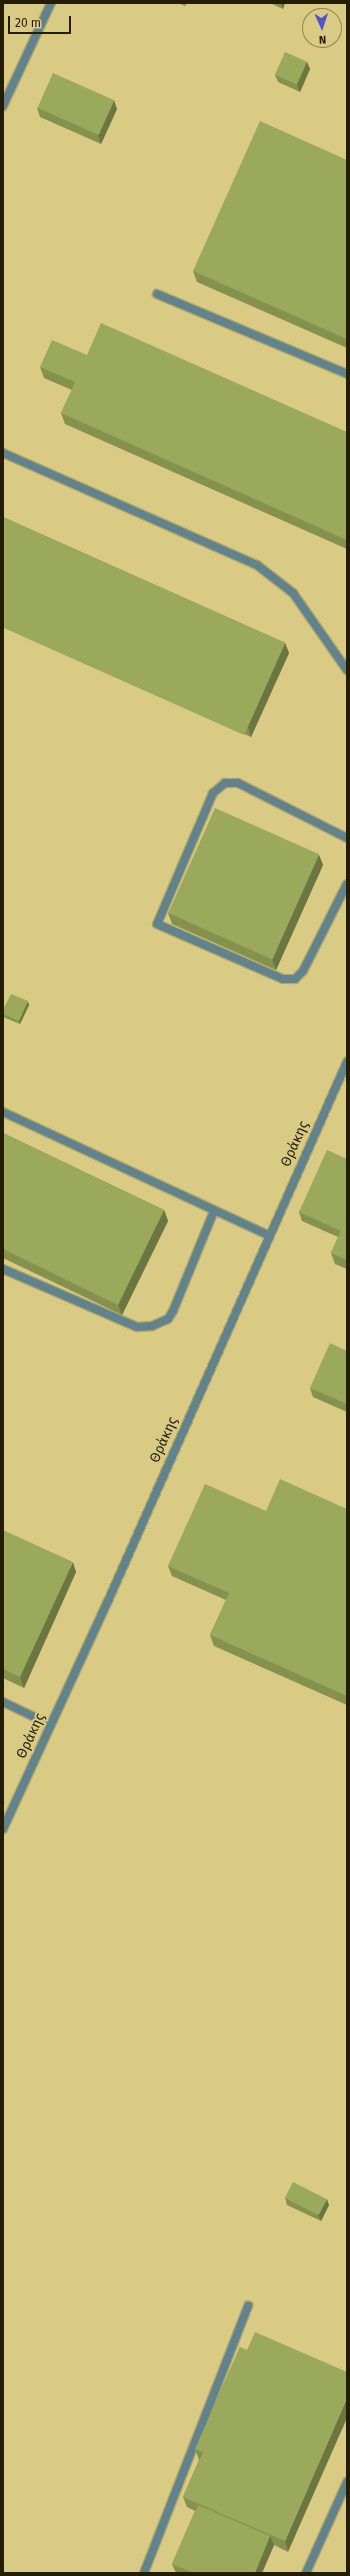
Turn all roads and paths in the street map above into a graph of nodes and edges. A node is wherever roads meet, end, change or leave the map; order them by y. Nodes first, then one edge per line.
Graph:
1 (51, 3) edge
2 (3, 106) edge
3 (157, 294) dead end
4 (347, 374) edge
5 (3, 453) edge
6 (347, 670) edge
7 (347, 838) edge
8 (347, 884) edge
9 (347, 1062) edge
10 (3, 1112) edge
11 (214, 1211) junction
12 (268, 1236) junction
13 (3, 1269) edge
14 (3, 1702) edge
15 (51, 1725) junction
16 (3, 1828) edge
17 (248, 2306) dead end
18 (347, 2482) edge
19 (144, 2573) edge
20 (306, 2573) edge

1 - 2 street
3 - 4 street
5 - 6 street
7 - 8 street
9 - 12 street, Θράκης
10 - 11 street
11 - 12 street
11 - 13 street
12 - 15 street, Θράκης
14 - 15 street
15 - 16 street, Θράκης
17 - 19 street
18 - 20 street

